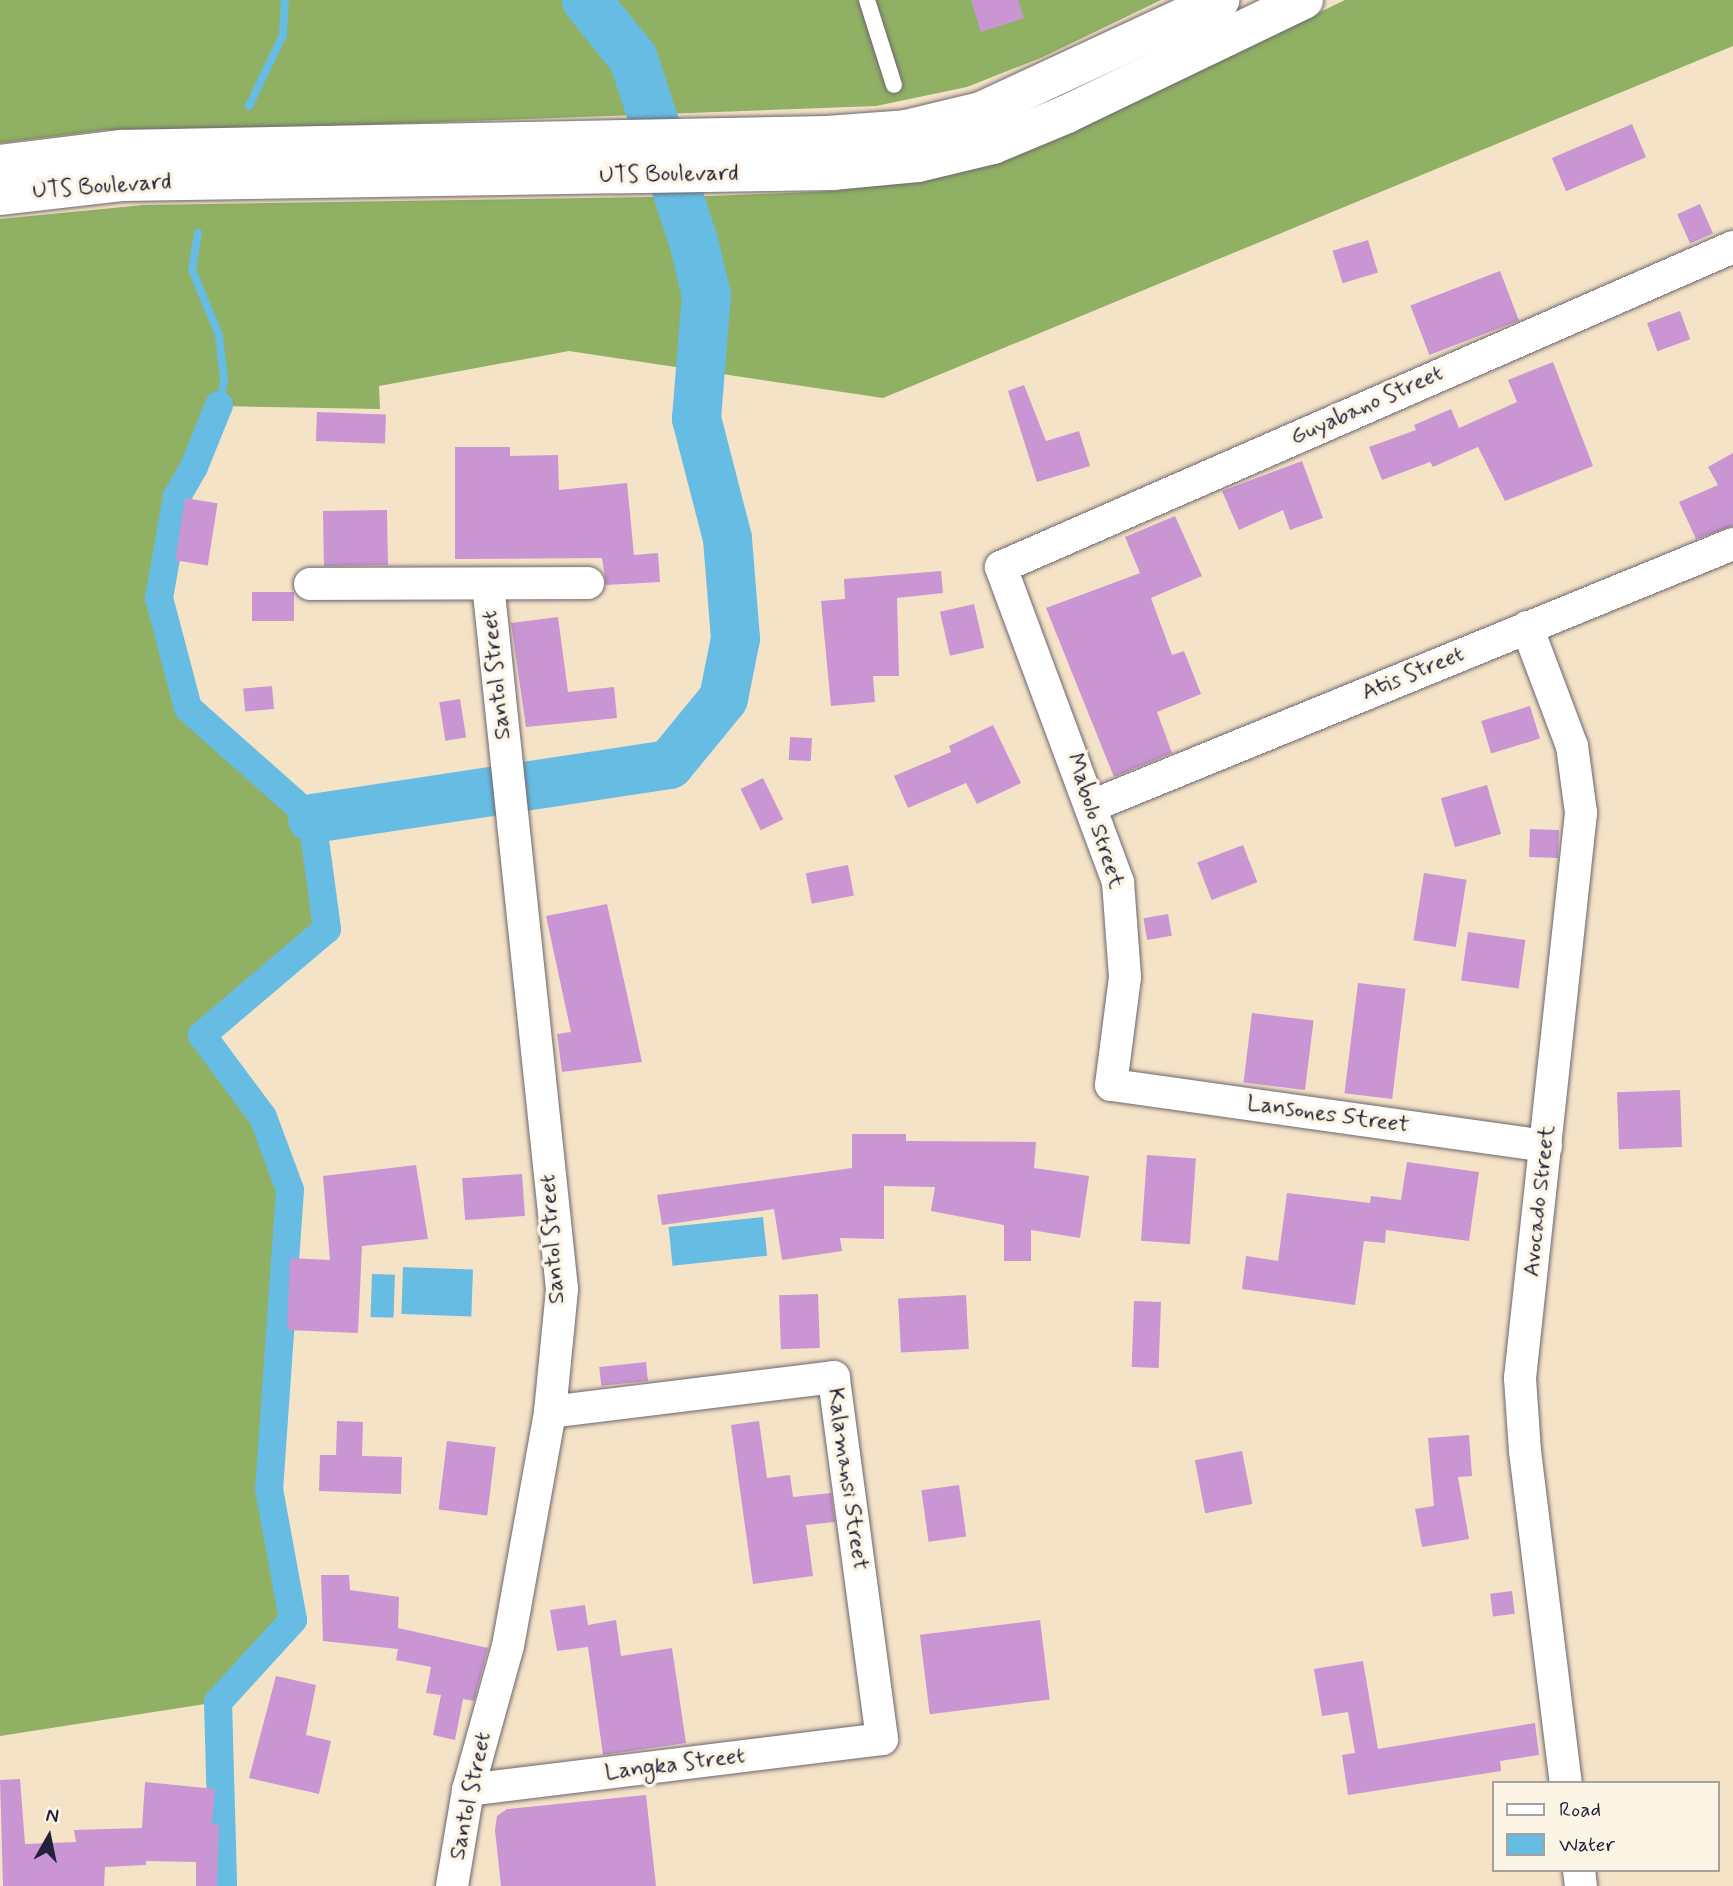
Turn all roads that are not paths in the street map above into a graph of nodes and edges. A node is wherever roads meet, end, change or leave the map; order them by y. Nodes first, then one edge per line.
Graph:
1 (867, 0) edge
2 (1220, 0) edge
3 (1304, 0) edge
4 (894, 85) dead end
5 (711, 155) junction
6 (589, 158) junction
7 (0, 164) edge
8 (0, 197) edge
9 (1733, 247) edge
10 (1733, 544) edge
11 (1001, 567) joint
12 (588, 583) dead end
13 (310, 584) dead end
14 (488, 584) junction
15 (1527, 627) junction
16 (1094, 805) junction
17 (1111, 1085) joint
18 (1546, 1146) junction
19 (550, 1412) junction
20 (882, 1739) joint
21 (1566, 1781) edge
22 (468, 1790) junction
23 (452, 1886) edge

1 - 4 lane
2 - 5 main road, UTS Boulevard
3 - 5 main road, UTS Boulevard
5 - 6 main road, UTS Boulevard
6 - 7 main road, UTS Boulevard
6 - 8 main road, UTS Boulevard
9 - 11 street, Guyabano Street
10 - 15 street, Atis Street
11 - 16 street, Mabolo Street
12 - 14 street, Santol Street
13 - 14 street, Santol Street
14 - 19 street, Santol Street
15 - 16 street, Atis Street
15 - 18 street, Avocado Street
16 - 17 street, Mabolo Street
17 - 18 street, Lansones Street
18 - 21 street, Avocado Street
19 - 20 street, Kalamansi Street
19 - 22 street, Santol Street
20 - 22 street, Langka Street
22 - 23 street, Santol Street

